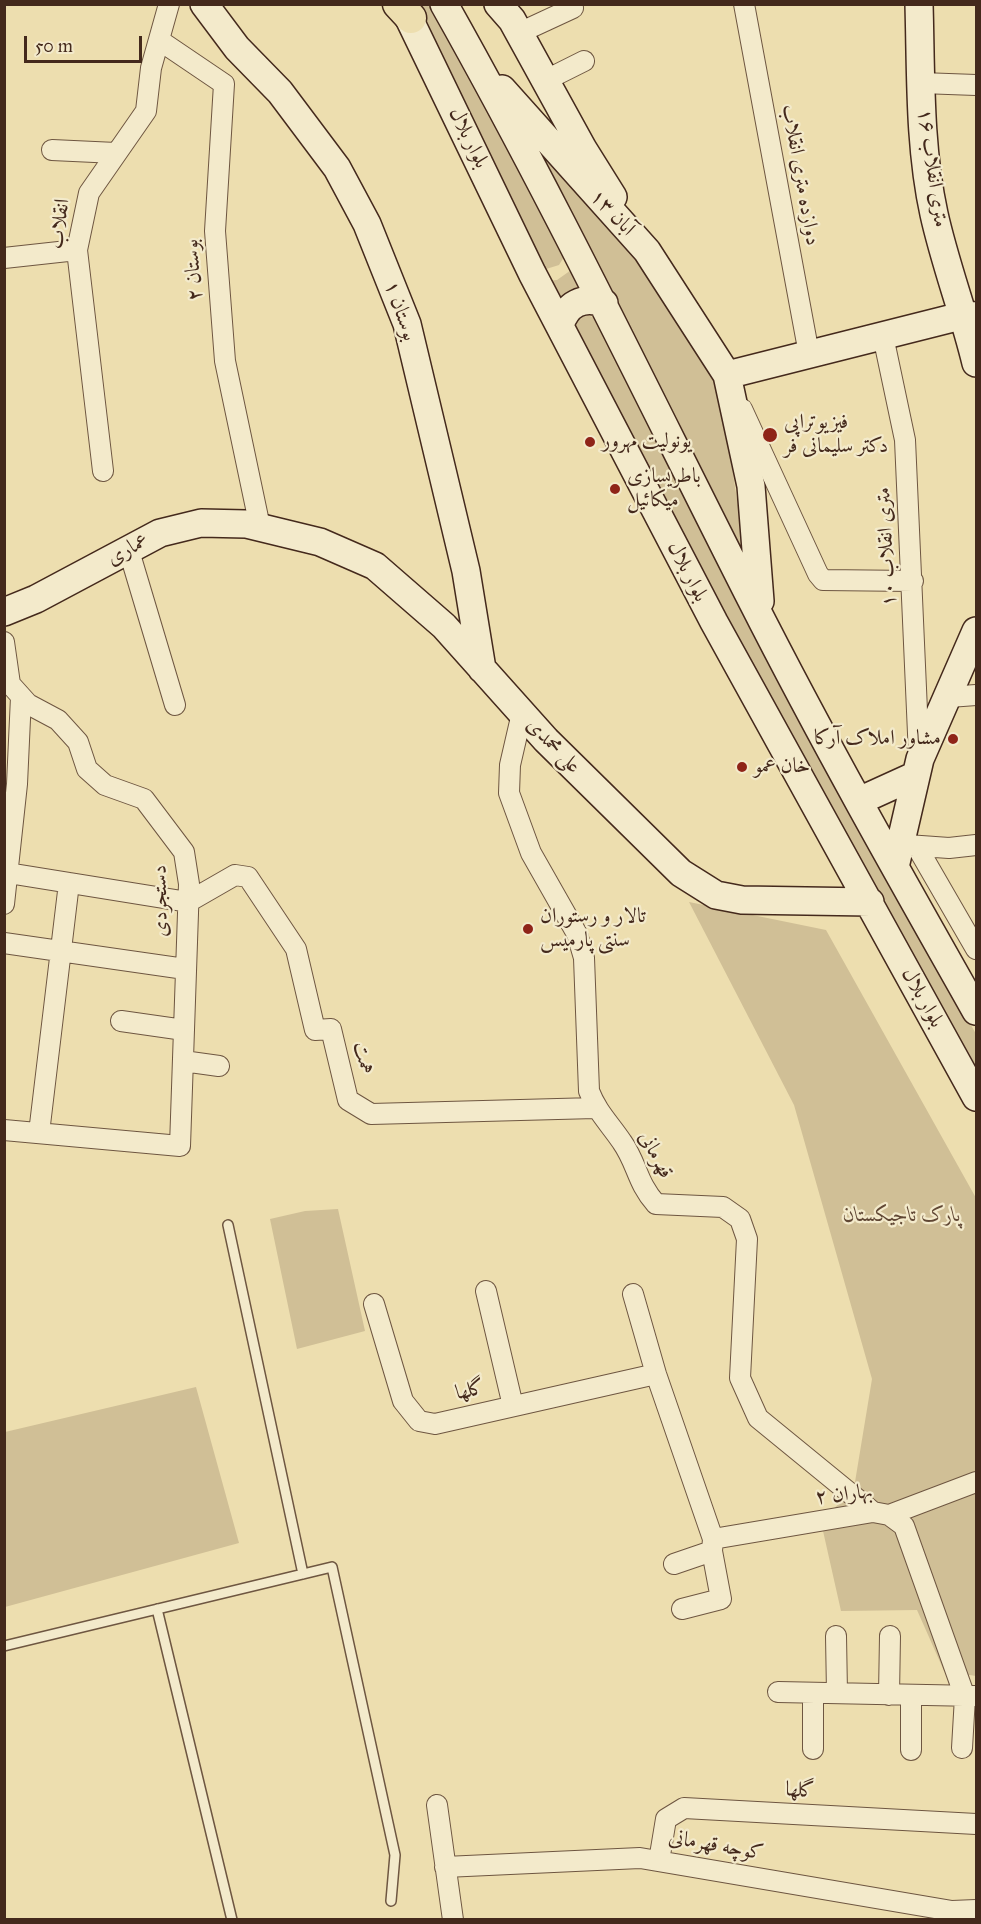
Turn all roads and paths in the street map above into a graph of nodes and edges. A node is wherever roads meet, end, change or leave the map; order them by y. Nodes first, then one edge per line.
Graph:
1 (169, 4) edge
2 (204, 4) edge
3 (444, 4) edge
4 (498, 4) edge
5 (744, 4) edge
6 (919, 4) edge
7 (573, 8) dead end
8 (404, 9) edge
9 (519, 33) junction
10 (159, 40) junction
11 (584, 61) dead end
12 (479, 65) junction
13 (546, 80) junction
14 (921, 83) junction
15 (976, 85) edge
16 (52, 150) dead end
17 (116, 153) junction
18 (77, 250) junction
19 (647, 251) junction
20 (4, 258) edge
21 (604, 303) junction
22 (971, 315) edge
23 (560, 325) junction
24 (883, 336) junction
25 (809, 354) junction
26 (976, 363) edge
27 (727, 375) junction
28 (103, 471) dead end
29 (260, 527) junction
30 (129, 551) junction
31 (913, 581) junction
32 (4, 612) edge
33 (762, 620) junction
34 (976, 631) edge
35 (4, 642) edge
36 (482, 669) junction
37 (976, 695) edge
38 (21, 697) junction
39 (949, 697) junction
40 (176, 705) dead end
41 (522, 713) junction
42 (917, 768) junction
43 (859, 801) junction
44 (976, 845) edge
45 (904, 853) junction
46 (8, 873) junction
47 (69, 883) junction
48 (188, 902) junction
49 (870, 902) junction
50 (4, 904) edge
51 (4, 943) edge
52 (976, 949) edge
53 (60, 950) junction
54 (185, 969) junction
55 (976, 1011) edge
56 (121, 1021) dead end
57 (184, 1030) junction
58 (183, 1061) junction
59 (219, 1066) dead end
60 (976, 1095) edge
61 (595, 1108) junction
62 (4, 1130) edge
63 (39, 1133) junction
64 (228, 1225) dead end
65 (486, 1291) dead end
66 (633, 1294) dead end
67 (374, 1304) dead end
68 (656, 1374) junction
69 (513, 1406) junction
70 (976, 1482) edge
71 (881, 1514) junction
72 (713, 1545) junction
73 (674, 1564) dead end
74 (303, 1574) junction
75 (157, 1609) junction
76 (682, 1609) dead end
77 (836, 1636) dead end
78 (890, 1636) dead end
79 (4, 1646) edge
80 (778, 1692) dead end
81 (813, 1693) junction
82 (837, 1694) junction
83 (889, 1695) junction
84 (911, 1696) junction
85 (971, 1697) edge
86 (962, 1748) dead end
87 (813, 1749) dead end
88 (911, 1750) dead end
89 (437, 1805) dead end
90 (976, 1824) edge
91 (659, 1861) junction
92 (446, 1867) junction
93 (391, 1901) dead end
94 (976, 1910) edge
95 (898, 1911) edge
96 (232, 1920) edge
97 (453, 1920) edge

1 - 10 street, انقلاب
2 - 36 street, بوستان ۱
3 - 12 street, بلوار بلال
4 - 9 street
5 - 25 street, دوازده متری انقلاب
6 - 14 street, ۱۶ متری انقلاب
7 - 9 street
8 - 23 street, بلوار بلال
9 - 13 street
10 - 17 street, انقلاب
10 - 29 street, بوستان ۲
11 - 13 street
12 - 19 street, ۱۳ آبان
12 - 21 street, بلوار بلال
13 - 19 street
14 - 15 street
14 - 22 street, ۱۶ متری انقلاب
16 - 17 street
17 - 18 street, انقلاب
18 - 20 street
18 - 28 street, انقلاب
19 - 27 street, ۱۳ آبان
21 - 23 street
21 - 33 street, بلوار بلال
22 - 24 street
22 - 26 street, ۱۶ متری انقلاب
23 - 49 street, بلوار بلال
24 - 25 street
24 - 31 street, ۱۰ متری انقلاب
25 - 27 street
27 - 31 street
27 - 33 street, ۱۳ آبان
29 - 30 street, عماری
29 - 36 street, علی محمدی
30 - 32 street, عماری
30 - 40 street
31 - 42 street, ۱۰ متری انقلاب
33 - 43 street, بلوار بلال
34 - 39 street
35 - 38 street
36 - 41 street, علی محمدی
37 - 39 street
38 - 46 street
38 - 48 street, دستجردی
39 - 42 street
41 - 49 street, علی محمدی
41 - 61 street, قهرمانی
42 - 43 street
42 - 45 street
43 - 45 street, بلوار بلال
44 - 45 street
45 - 52 street
45 - 55 street, بلوار بلال
46 - 47 street
46 - 50 street
47 - 48 street
47 - 53 street
48 - 54 street, دستجردی
48 - 61 street, همت
49 - 60 street, بلوار بلال
51 - 53 street
53 - 54 street
53 - 63 street
54 - 57 street, دستجردی
56 - 57 street
57 - 58 street, دستجردی
58 - 59 street
58 - 63 street, دستجردی
61 - 71 street, قهرمانی
62 - 63 street
64 - 74 lane
65 - 69 street
66 - 68 street
67 - 69 street, گلها
68 - 69 street, گلها
68 - 72 street
70 - 71 street
71 - 72 street, بهاران ۲
71 - 85 street, بهاران ۲
72 - 73 street, بهاران ۲
72 - 76 street
74 - 75 lane
74 - 93 lane
75 - 79 lane
75 - 96 lane
77 - 82 street
78 - 83 street
80 - 81 street
81 - 82 street
81 - 87 street
82 - 83 street
83 - 84 street
84 - 85 street
84 - 88 street
85 - 86 street
89 - 92 street
90 - 91 street, گلها
91 - 92 street, کوچه قهرمانی
91 - 95 street, کوچه قهرمانی
92 - 97 street
94 - 95 street, کوچه قهرمانی

